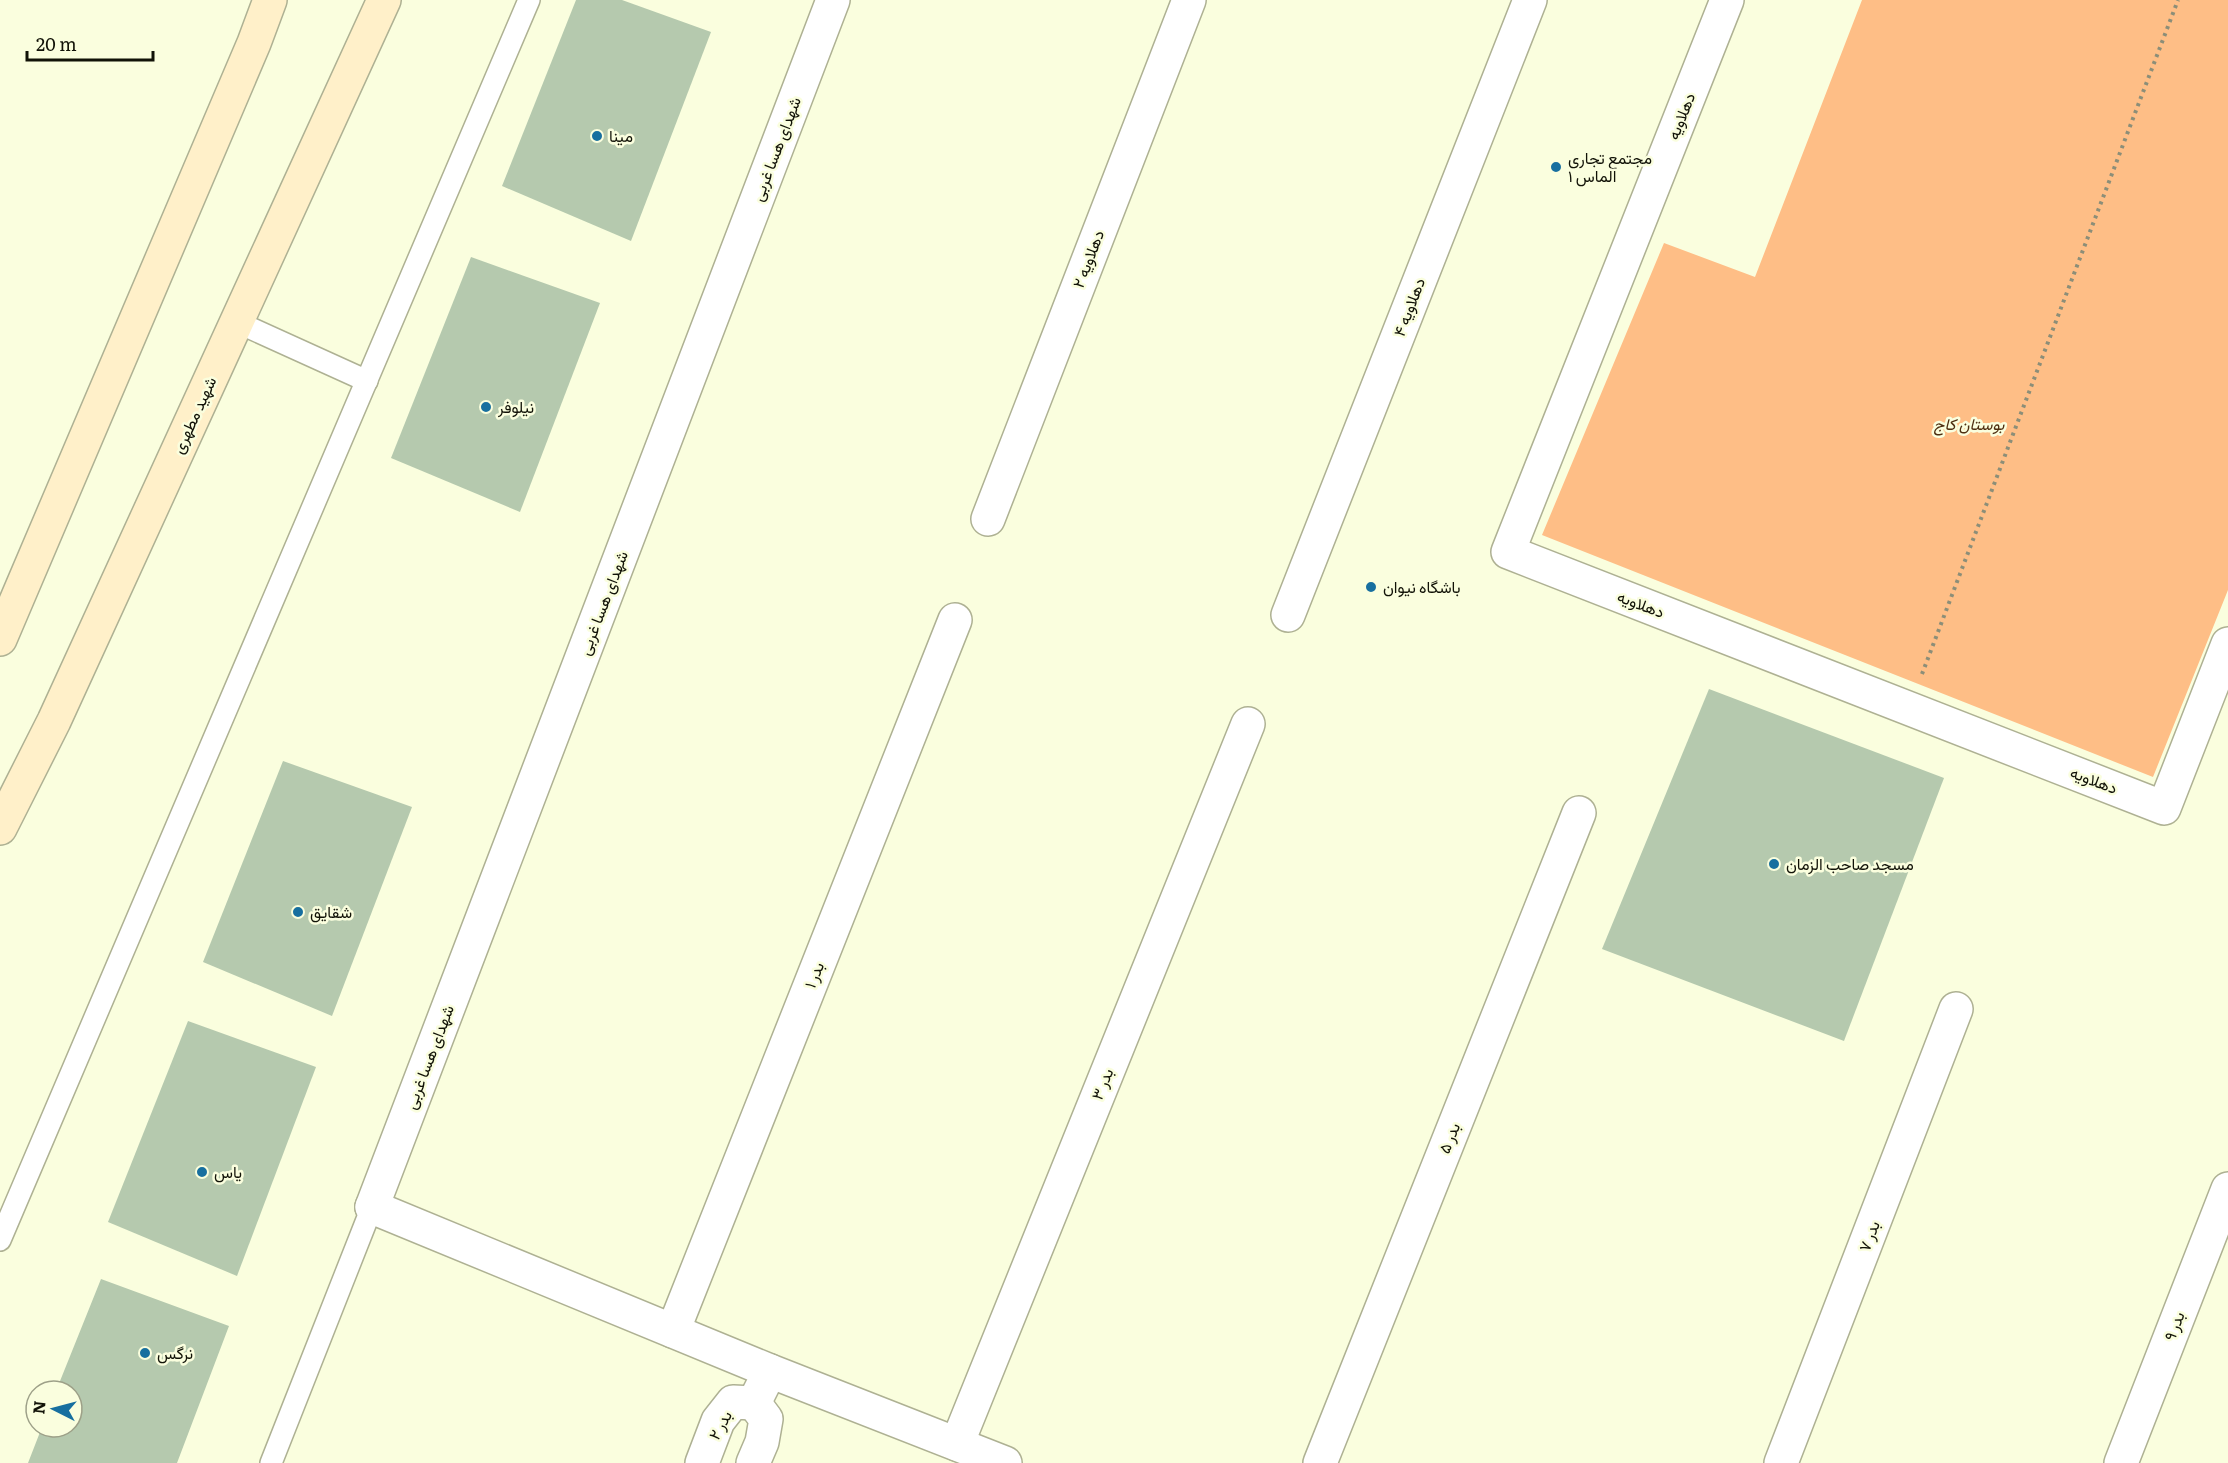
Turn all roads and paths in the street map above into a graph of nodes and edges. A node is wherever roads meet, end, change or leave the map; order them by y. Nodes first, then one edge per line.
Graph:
1 (265, 0) edge
2 (270, 0) edge
3 (529, 0) edge
4 (833, 0) edge
5 (1189, 0) edge
6 (1530, 0) edge
7 (1727, 0) edge
8 (2178, 0) edge
9 (384, 1) edge
10 (254, 43) junction
11 (237, 322) junction
12 (366, 381) junction
13 (988, 519) dead end
14 (1288, 615) dead end
15 (955, 620) dead end
16 (0, 639) edge
17 (2228, 644) edge
18 (1909, 708) junction
19 (1248, 724) dead end
20 (1579, 813) dead end
21 (0, 828) edge
22 (1956, 1009) dead end
23 (2228, 1189) edge
24 (372, 1207) junction
25 (0, 1240) edge
26 (673, 1331) junction
27 (770, 1371) junction
28 (754, 1403) junction
29 (957, 1444) junction
30 (271, 1463) edge
31 (702, 1463) edge
32 (753, 1463) edge
33 (1005, 1463) edge
34 (1320, 1463) edge
35 (1781, 1463) edge
36 (2121, 1463) edge

1 - 10 street
2 - 10 main road
3 - 12 lane
4 - 24 street, شهدای هسا غربی
5 - 13 street, دهلاویه ۲
6 - 14 street, دهلاویه ۴
7 - 18 street, دهلاویه
8 - 18 path
9 - 11 main road, شهید مطهری
10 - 16 main road
11 - 12 lane
11 - 21 main road, شهید مطهری
12 - 25 lane
15 - 26 street, بدر ۱
17 - 18 street, دهلاویه
19 - 29 street, بدر ۳
20 - 34 street, بدر ۵
22 - 35 street, بدر ۷
23 - 36 street, بدر ۹
24 - 26 street
24 - 30 lane
26 - 27 street
27 - 28 street
27 - 29 street
28 - 31 street, بدر ۲
28 - 32 street, بدر ۲
29 - 33 street

